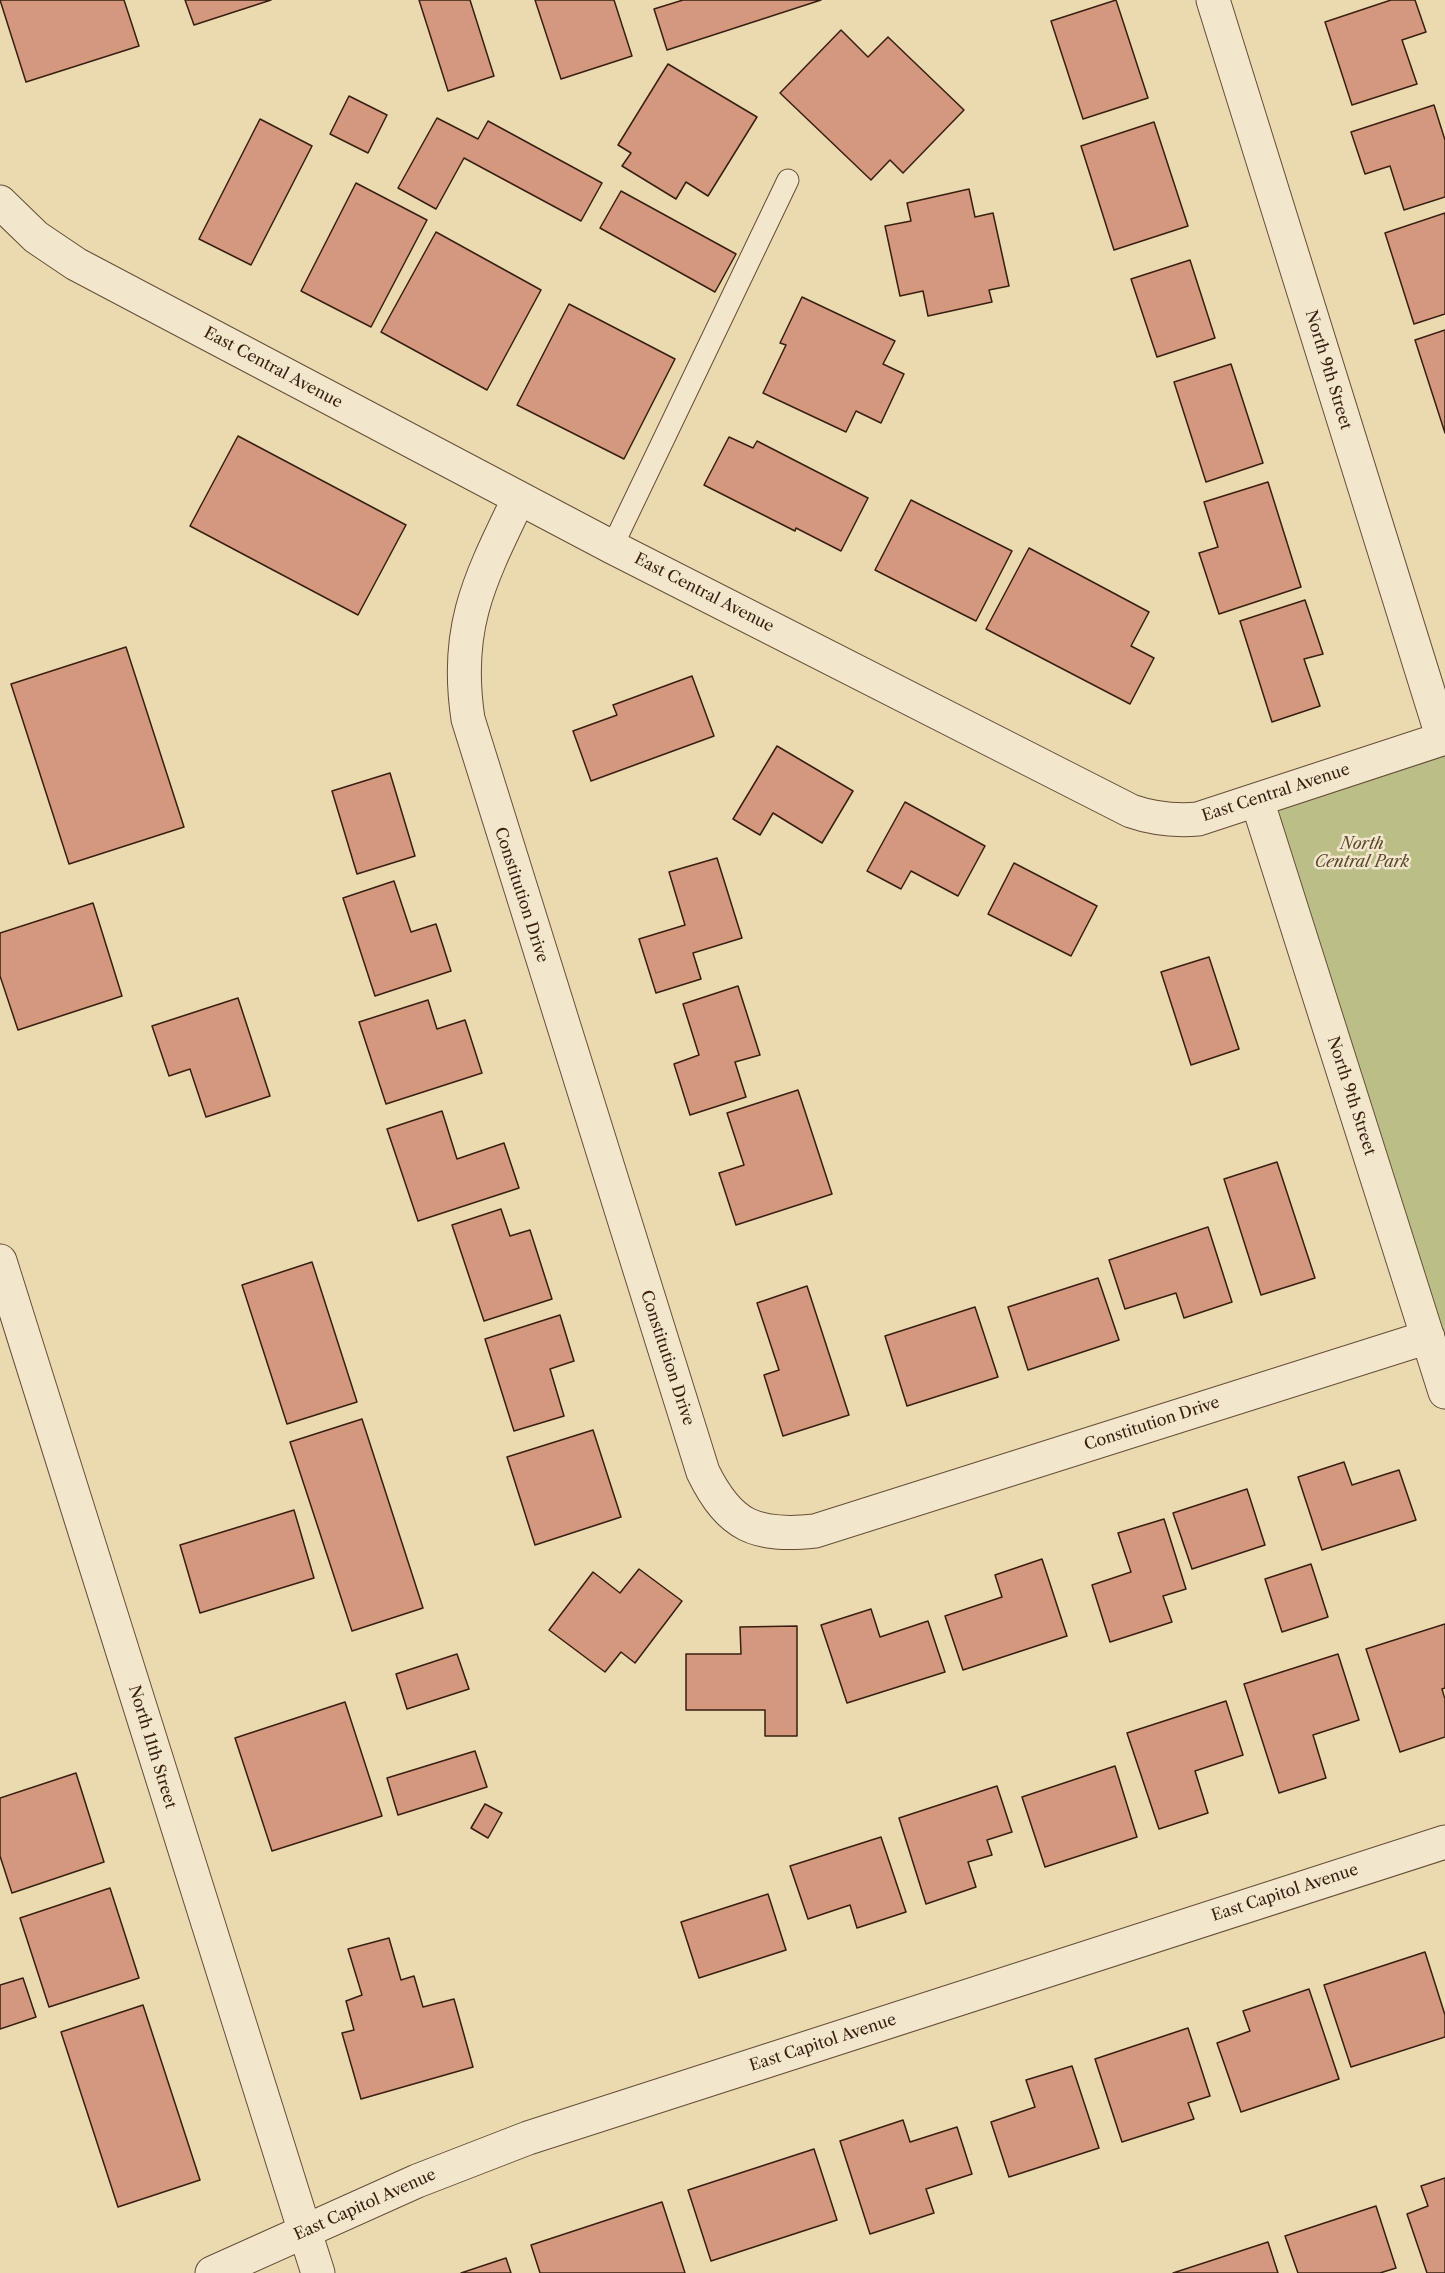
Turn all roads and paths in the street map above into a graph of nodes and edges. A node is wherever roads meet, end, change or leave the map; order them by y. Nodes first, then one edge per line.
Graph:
1 (1213, 0) edge
2 (788, 180) dead end
3 (0, 202) edge
4 (519, 498) junction
5 (612, 547) junction
6 (1444, 739) edge
7 (1257, 800) junction
8 (0, 1261) edge
9 (1428, 1337) junction
10 (1445, 1392) edge
11 (1445, 1842) edge
12 (305, 2232) junction
13 (212, 2273) edge
14 (318, 2273) edge

1 - 6 street, North 9th Street
2 - 5 lane
3 - 4 street, East Central Avenue
4 - 5 street, East Central Avenue
4 - 9 street, Constitution Drive
5 - 7 street, East Central Avenue
6 - 7 street, East Central Avenue
7 - 9 street, North 9th Street
8 - 12 street, North 11th Street
9 - 10 street, North 9th Street
11 - 12 street, East Capitol Avenue
12 - 13 street, East Capitol Avenue
12 - 14 street, North 11th Street

